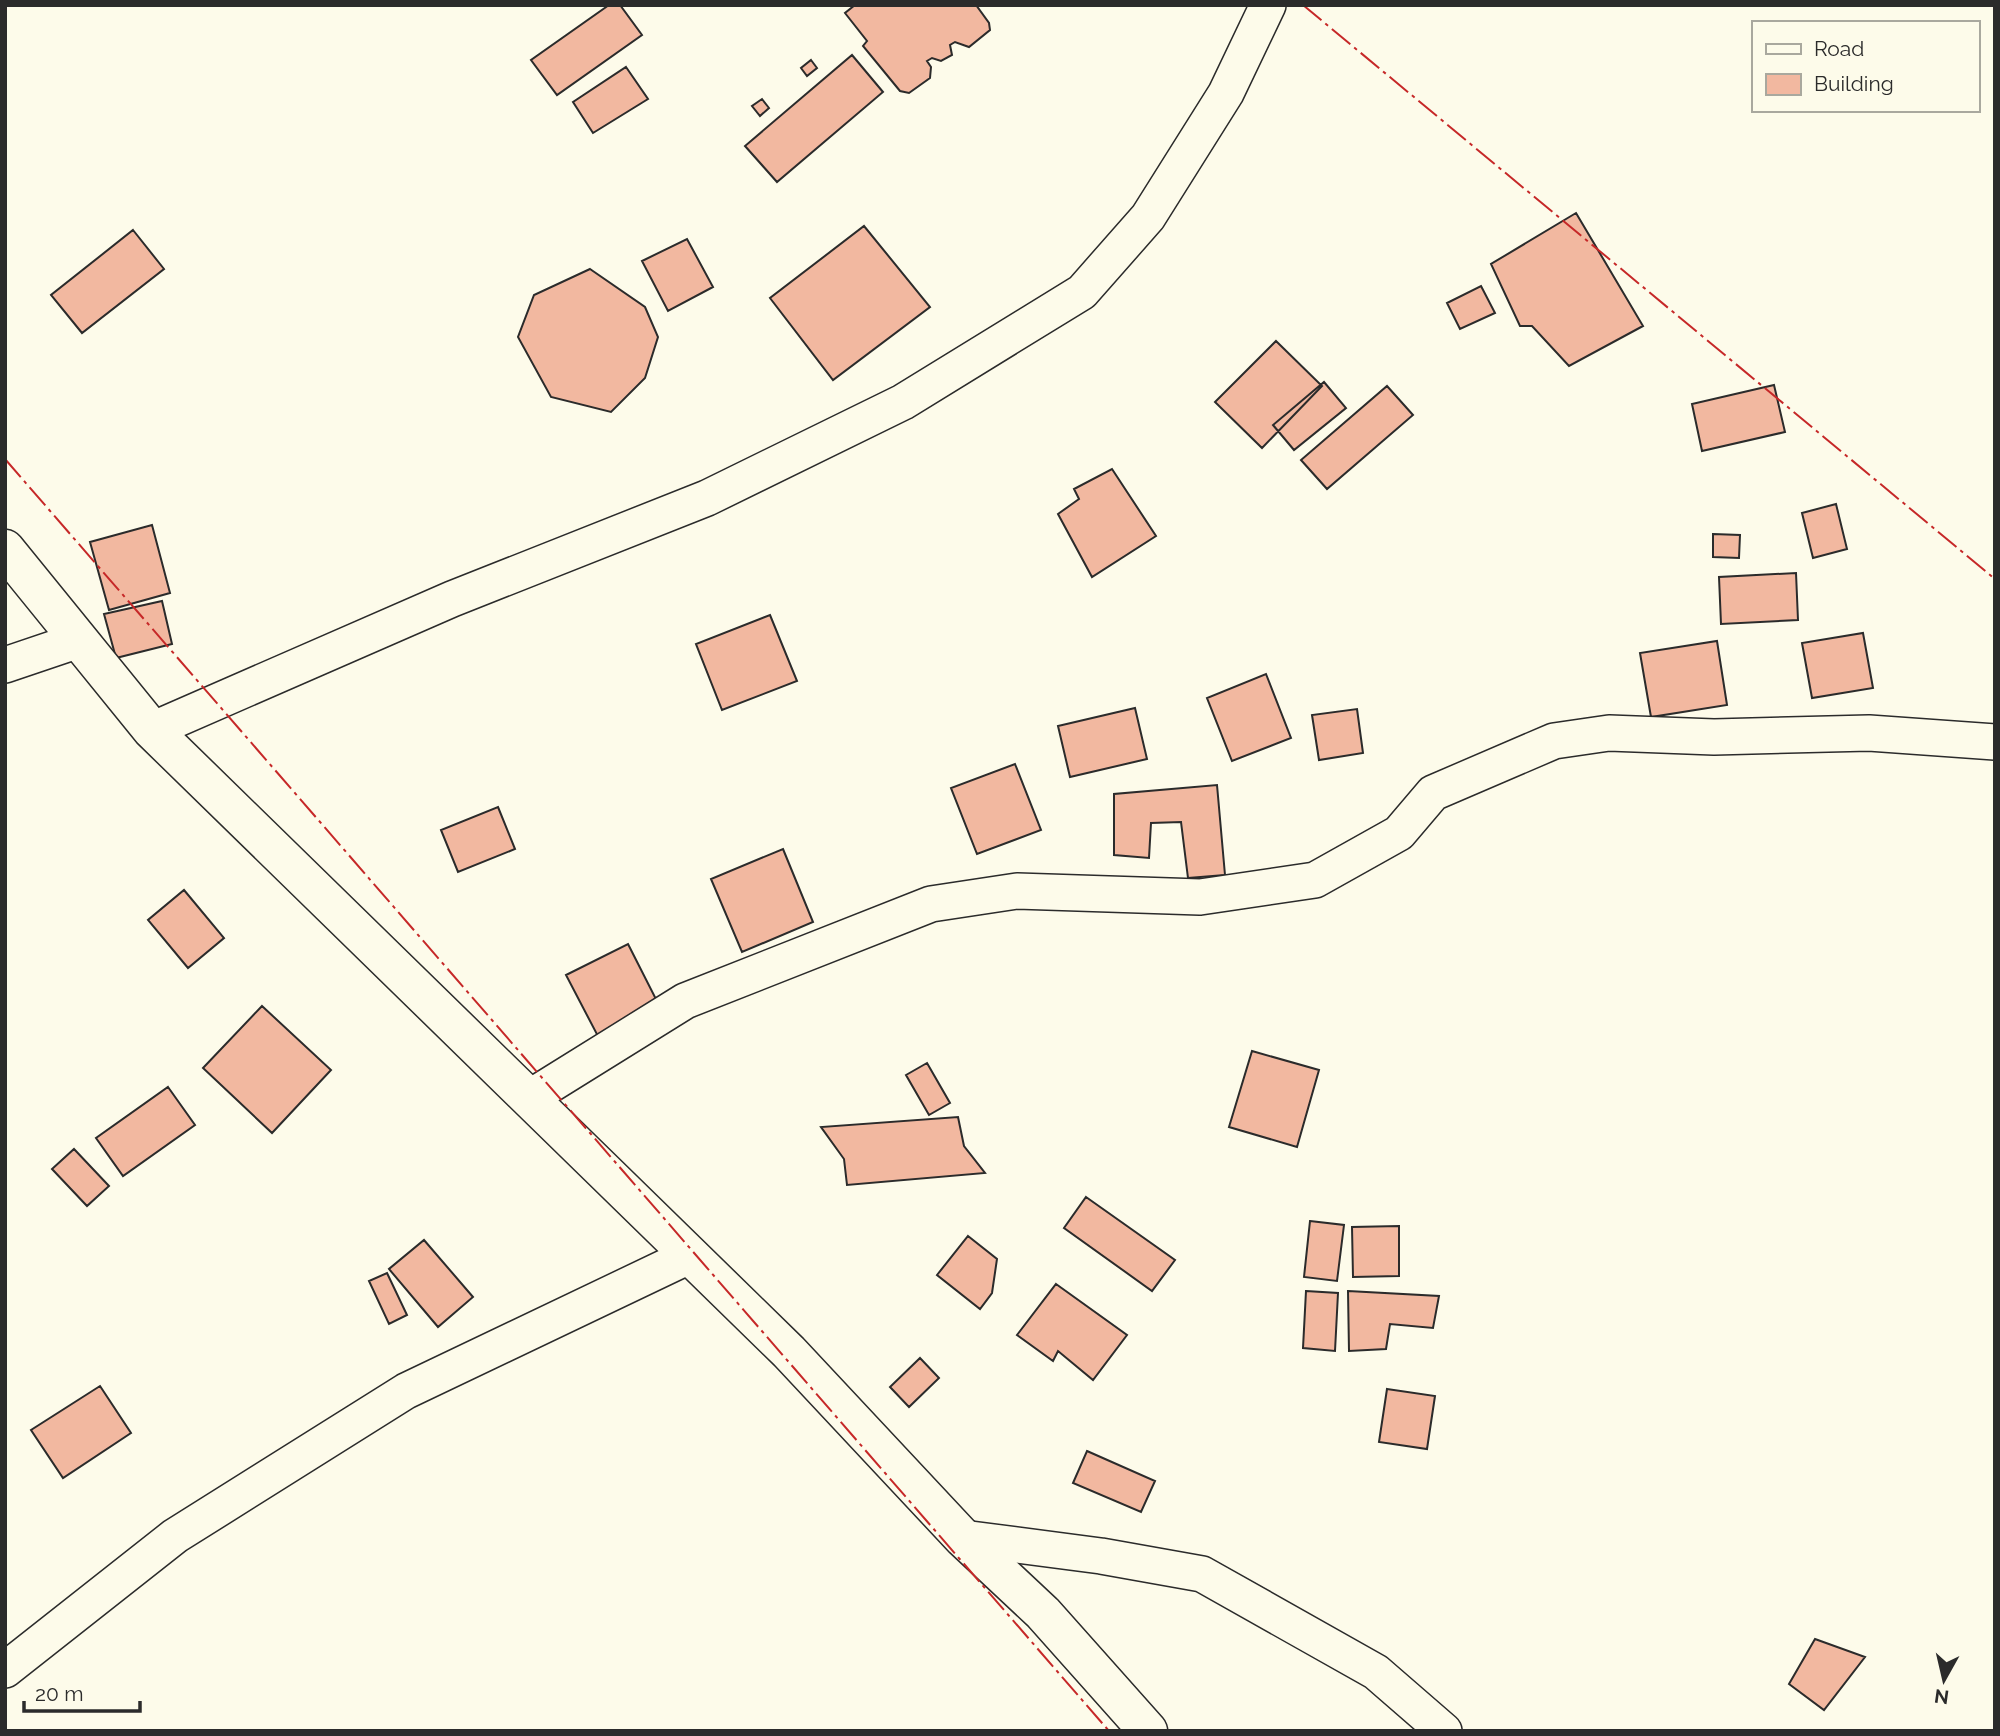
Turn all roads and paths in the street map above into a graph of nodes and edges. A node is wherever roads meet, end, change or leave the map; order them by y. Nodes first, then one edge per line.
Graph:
1 (1268, 5) edge
2 (5, 549) edge
3 (79, 640) junction
4 (5, 665) edge
5 (152, 730) junction
6 (1995, 742) edge
7 (529, 1098) junction
8 (691, 1255) junction
9 (963, 1538) junction
10 (5, 1670) edge
11 (1148, 1731) edge
12 (1444, 1731) edge

1 - 5 street
2 - 3 street
3 - 4 street
3 - 5 street
5 - 7 street
6 - 7 street
7 - 8 street
8 - 9 street
8 - 10 street
9 - 11 street
9 - 12 street

